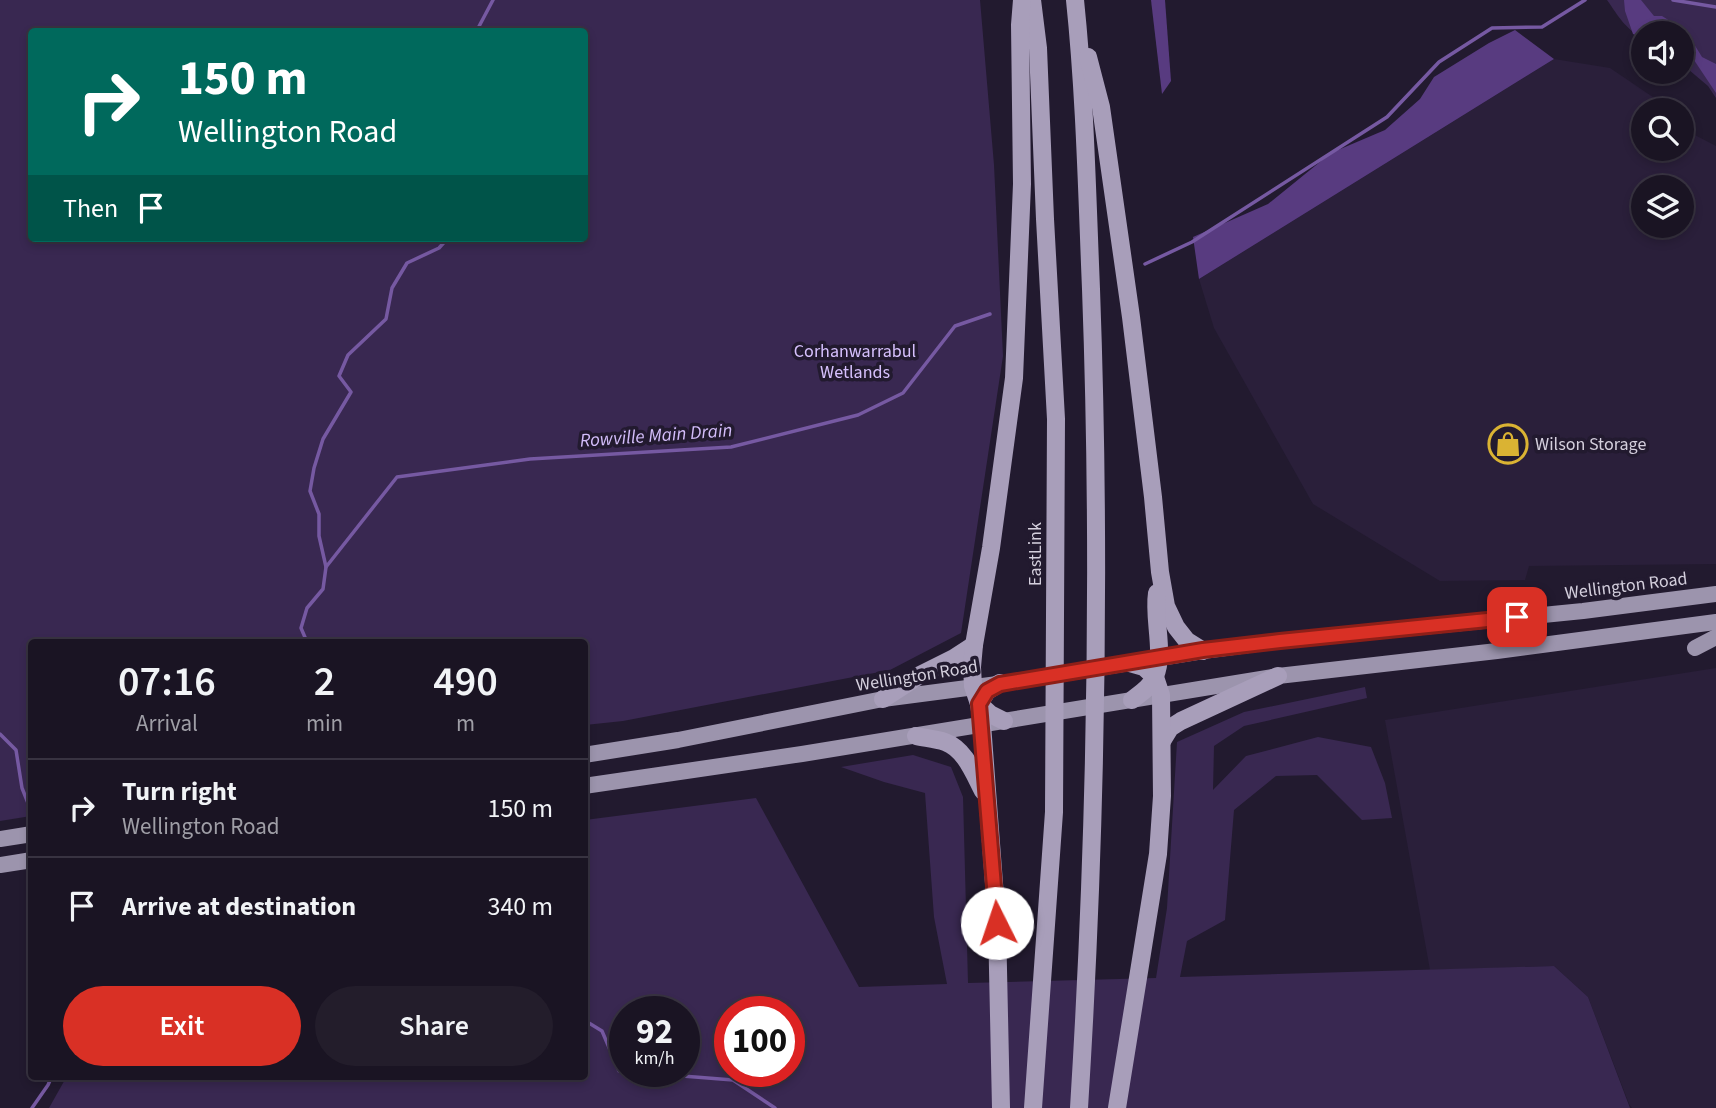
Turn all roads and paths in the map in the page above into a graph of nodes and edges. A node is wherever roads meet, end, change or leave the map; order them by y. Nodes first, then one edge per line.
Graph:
1 (1023, 0) edge
2 (1032, 0) edge
3 (1076, 8) edge
4 (1160, 572) junction
5 (1716, 594) edge
6 (1680, 599) junction
7 (1716, 622) edge
8 (1684, 626) junction
9 (1716, 637) edge
10 (974, 645) junction
11 (1695, 648) dead end
12 (1203, 650) junction
13 (1158, 658) junction
14 (1124, 664) junction
15 (1278, 676) junction
16 (1155, 677) junction
17 (1007, 683) joint
18 (976, 695) junction
19 (1161, 695) junction
20 (883, 699) junction
21 (1127, 701) junction
22 (1010, 720) junction
23 (982, 724) junction
24 (916, 736) junction
25 (1161, 741) junction
26 (588, 754) edge
27 (588, 785) edge
28 (988, 801) junction
29 (28, 835) edge
30 (0, 839) edge
31 (28, 861) edge
32 (0, 865) edge
33 (1001, 1108) edge
34 (1033, 1108) edge
35 (1079, 1108) edge
36 (1117, 1108) edge

1 - 10 highway
2 - 34 highway, EastLink
3 - 4 highway
3 - 35 highway
4 - 12 highway
4 - 13 highway
5 - 6 highway, Wellington Road
6 - 8 highway
6 - 12 highway, Wellington Road
7 - 8 highway
8 - 15 highway
9 - 11 highway
10 - 18 highway
10 - 20 highway
12 - 13 highway, Wellington Road
13 - 14 highway, Wellington Road
13 - 16 highway
14 - 16 highway
14 - 17 highway, Wellington Road
15 - 19 highway
15 - 25 highway
16 - 19 highway
16 - 21 highway
17 - 18 highway
18 - 20 highway, Wellington Road
18 - 22 highway
18 - 23 highway
19 - 21 highway
19 - 25 highway
20 - 26 highway, Wellington Road
21 - 22 highway
22 - 23 highway
23 - 24 highway
23 - 28 highway
24 - 27 highway
24 - 28 highway
25 - 36 highway
28 - 33 highway
29 - 30 highway
31 - 32 highway

